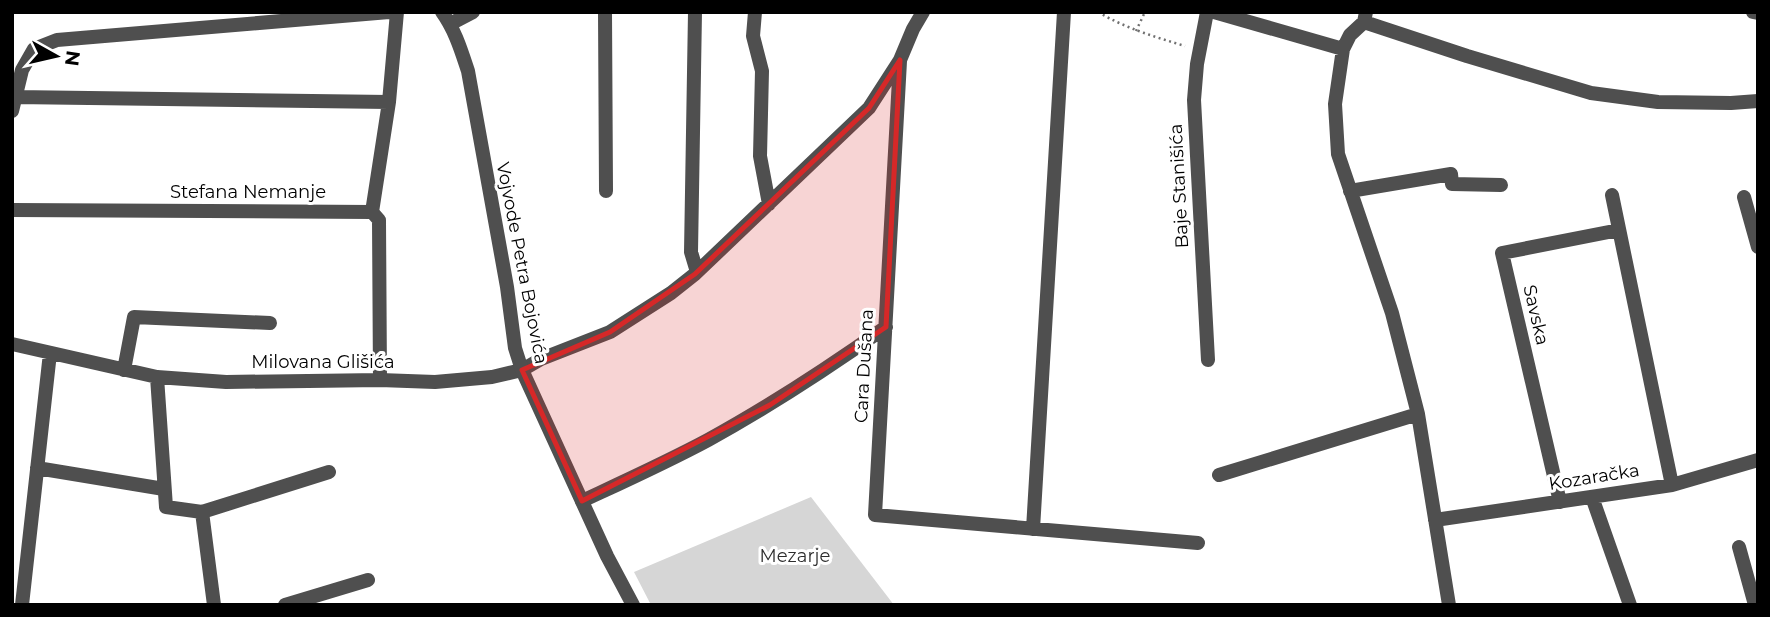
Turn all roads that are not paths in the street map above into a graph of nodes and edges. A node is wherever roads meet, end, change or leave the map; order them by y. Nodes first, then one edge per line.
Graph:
1 (389, 12) edge
2 (397, 12) edge
3 (473, 12) edge
4 (605, 12) edge
5 (695, 12) edge
6 (755, 12) edge
7 (923, 12) edge
8 (1064, 12) edge
9 (1207, 12) edge
10 (1214, 12) edge
11 (1365, 17) edge
12 (446, 18) edge
13 (1343, 49) junction
14 (900, 60) junction
15 (1758, 101) edge
16 (389, 102) junction
17 (14, 104) edge
18 (1501, 185) dead end
19 (606, 191) dead end
20 (1350, 191) junction
21 (1612, 195) dead end
22 (1744, 197) dead end
23 (769, 204) junction
24 (12, 210) edge
25 (372, 212) junction
26 (1619, 230) junction
27 (1758, 247) edge
28 (696, 272) junction
29 (270, 323) dead end
30 (886, 327) junction
31 (12, 344) edge
32 (50, 353) junction
33 (1208, 360) dead end
34 (124, 370) junction
35 (522, 370) junction
36 (158, 377) junction
37 (380, 380) junction
38 (1418, 414) junction
39 (1758, 460) edge
40 (37, 468) junction
41 (330, 472) dead end
42 (1219, 475) dead end
43 (1671, 485) junction
44 (164, 489) junction
45 (1592, 497) junction
46 (582, 500) junction
47 (1560, 502) junction
48 (202, 512) junction
49 (1435, 520) junction
50 (1033, 529) junction
51 (1198, 543) dead end
52 (1739, 547) dead end
53 (368, 580) dead end
54 (22, 605) edge
55 (214, 605) edge
56 (285, 605) edge
57 (633, 605) edge
58 (1449, 605) edge
59 (1630, 605) edge
60 (1755, 605) edge

1 - 17 street
2 - 16 street
3 - 12 street, Vojvode Petra Bojovića
4 - 19 street
5 - 28 street
6 - 23 street
7 - 14 street
8 - 50 street
9 - 33 street, Baje Stanišića
10 - 13 street
11 - 13 street
11 - 15 street
12 - 35 street, Vojvode Petra Bojovića
13 - 20 street
14 - 23 street
14 - 30 street, Cara Dušana
16 - 17 street
16 - 25 street
18 - 20 street
20 - 38 street
21 - 26 street
22 - 27 street
23 - 28 street
24 - 25 street, Stefana Nemanje
25 - 37 street
26 - 43 street
26 - 47 street, Savska
28 - 35 street
29 - 34 street
30 - 46 street
30 - 50 street, Cara Dušana
31 - 32 street, Milovana Glišića
32 - 34 street, Milovana Glišića
32 - 40 street
34 - 36 street, Milovana Glišića
35 - 37 street, Milovana Glišića
35 - 46 street, Vojvode Petra Bojovića
36 - 37 street, Milovana Glišića
36 - 44 street
38 - 42 street
38 - 49 street
39 - 43 street, Kozaračka
40 - 44 street
40 - 54 street
41 - 48 street
43 - 45 street, Kozaračka
44 - 48 street
45 - 47 street, Kozaračka
45 - 59 street
46 - 57 street, Vojvode Petra Bojovića
47 - 49 street, Kozaračka
48 - 55 street
49 - 58 street
50 - 51 street, Cara Dušana
52 - 60 street
53 - 56 street

